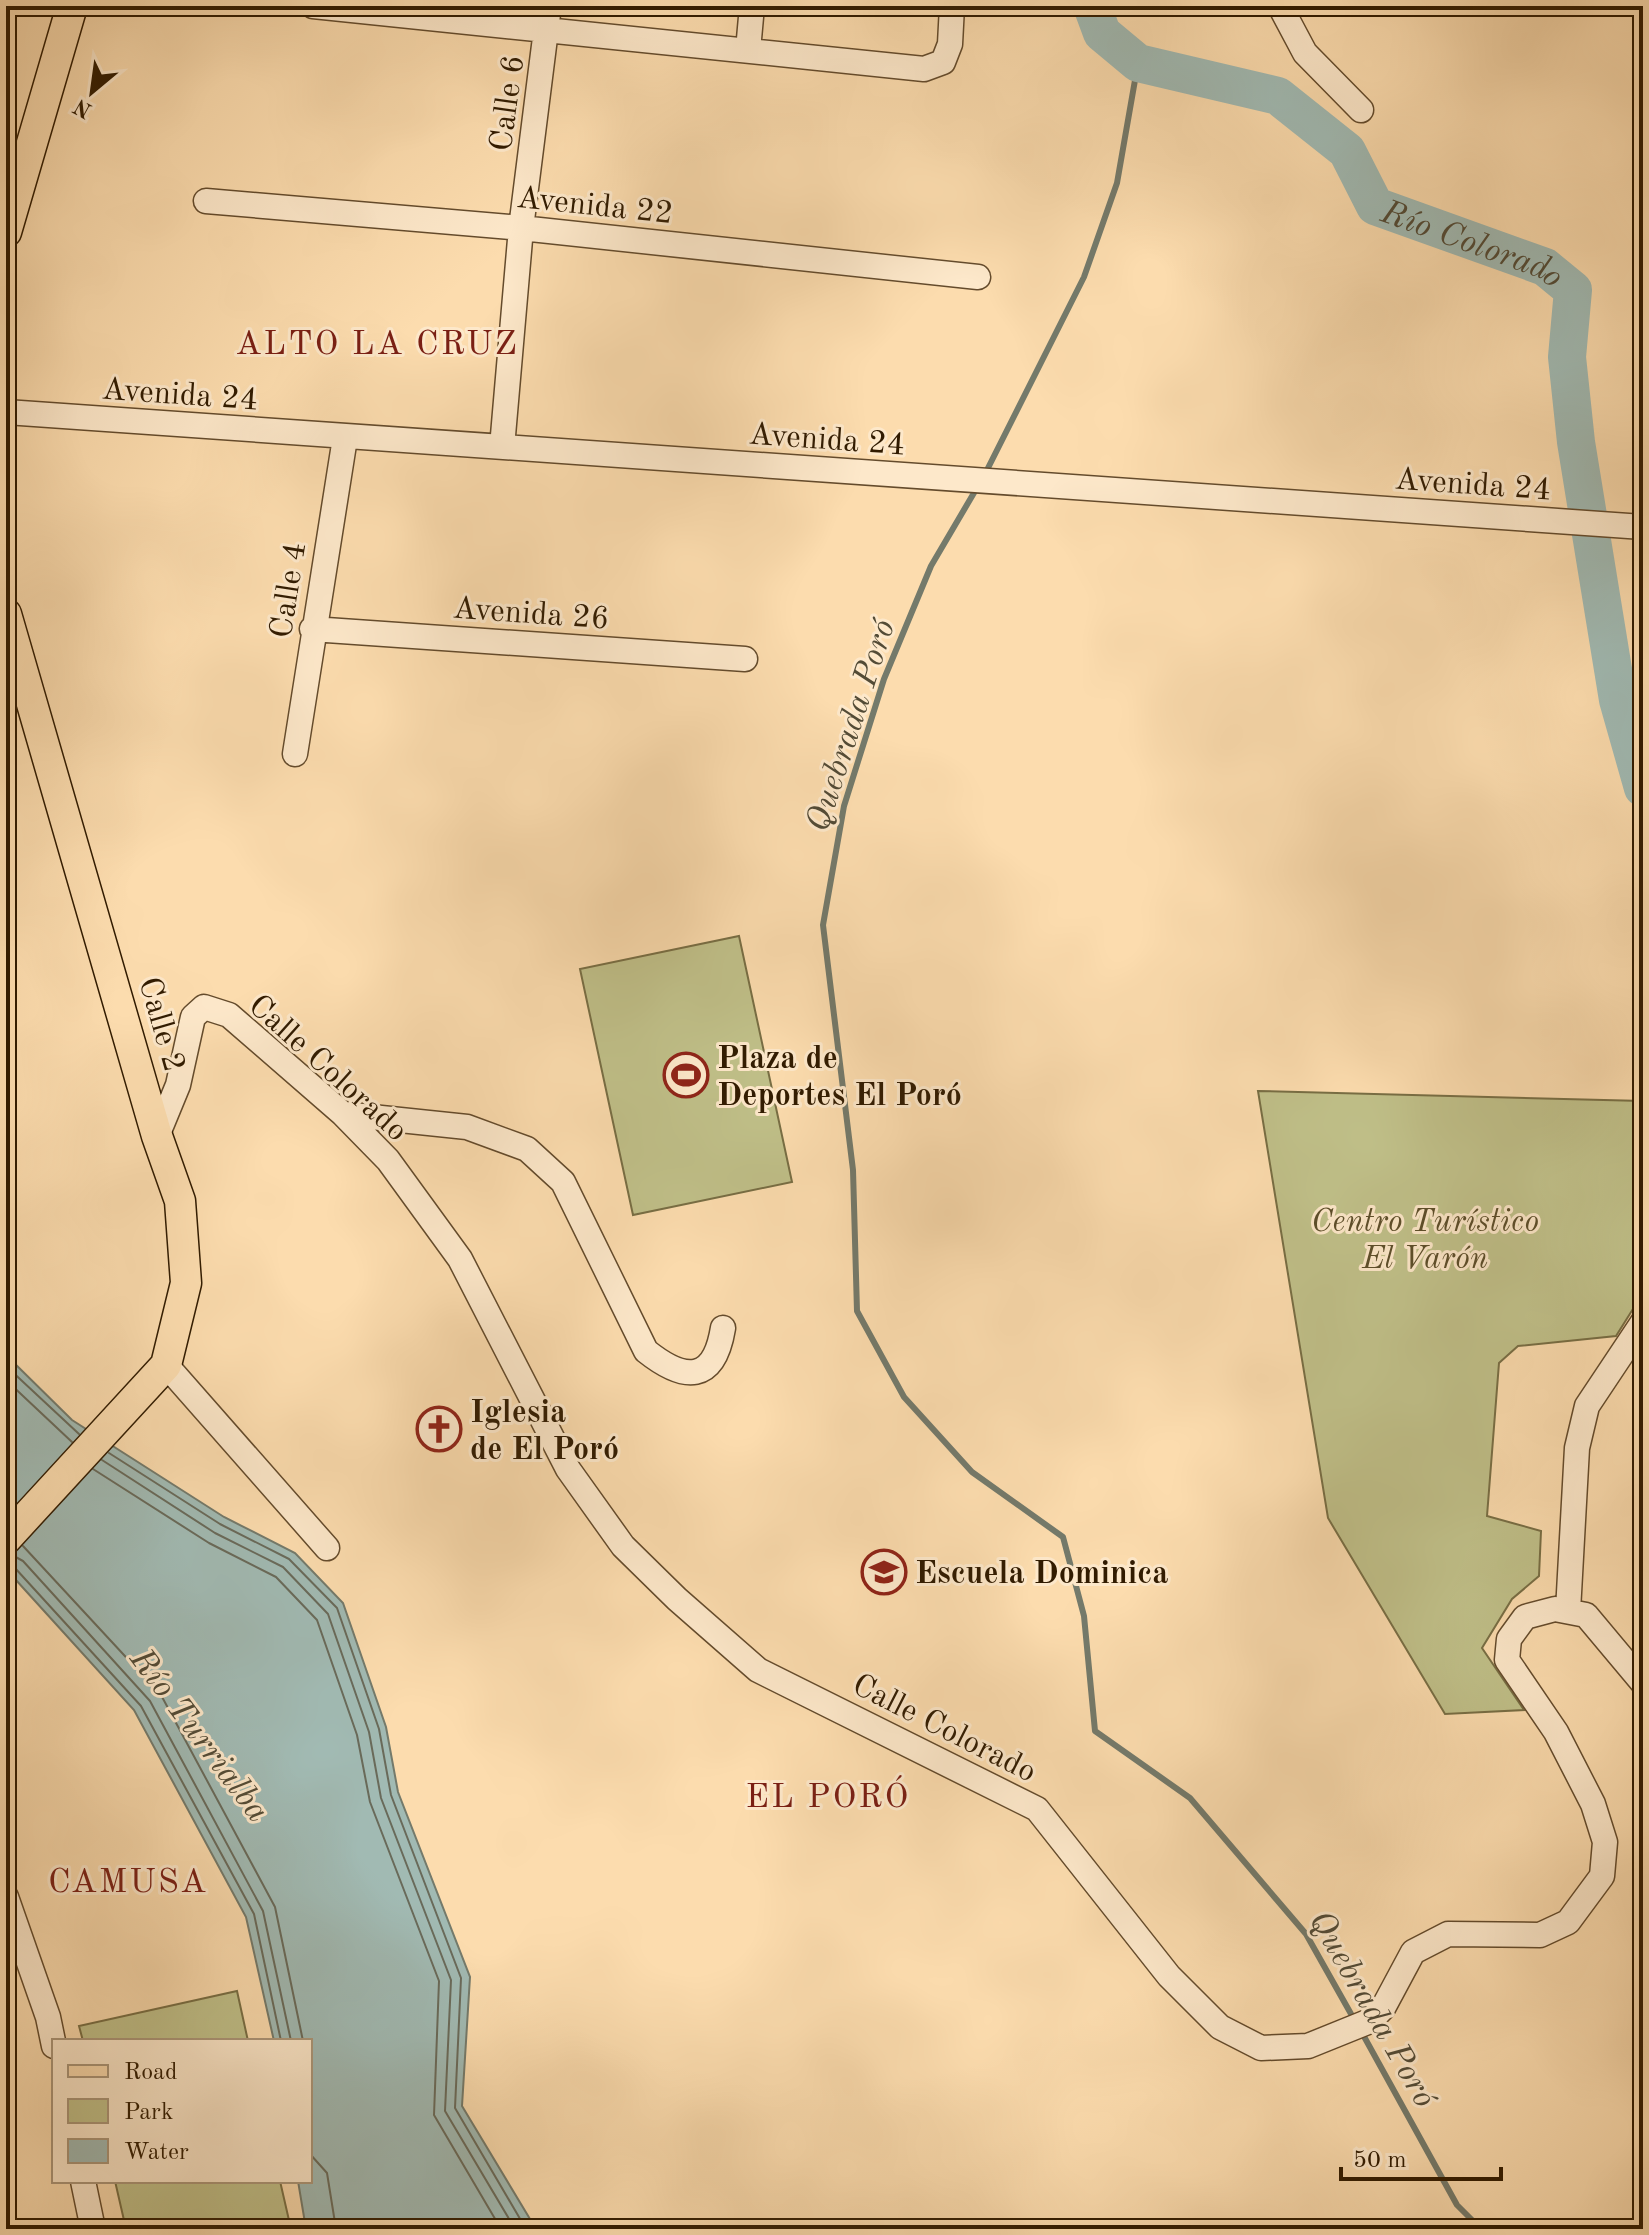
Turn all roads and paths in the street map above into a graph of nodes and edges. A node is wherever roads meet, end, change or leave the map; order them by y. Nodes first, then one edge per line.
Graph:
1 (72, 6) edge
2 (313, 6) edge
3 (752, 6) edge
4 (952, 6) edge
5 (1280, 6) edge
6 (548, 18) edge
7 (748, 50) junction
8 (1361, 110) dead end
9 (206, 201) dead end
10 (521, 228) junction
11 (6, 232) edge
12 (978, 277) dead end
13 (6, 412) edge
14 (345, 438) junction
15 (502, 447) junction
16 (1643, 527) edge
17 (6, 614) edge
18 (312, 629) junction
19 (745, 659) dead end
20 (295, 754) dead end
21 (343, 1114) junction
22 (157, 1136) junction
23 (1643, 1322) edge
24 (723, 1328) dead end
25 (166, 1365) junction
26 (6, 1539) edge
27 (327, 1548) dead end
28 (1568, 1611) junction
29 (1643, 1683) edge
30 (6, 1897) edge
31 (53, 2039) edge
32 (83, 2183) edge
33 (93, 2229) edge

1 - 11 main road
2 - 6 street
3 - 7 street
4 - 7 street
5 - 8 street
6 - 7 street
6 - 10 street, Calle 6
9 - 10 street, Avenida 22
10 - 12 street, Avenida 22
10 - 15 street, Calle 6
13 - 14 street, Avenida 24
14 - 15 street, Avenida 24
14 - 18 street, Calle 4
15 - 16 street, Avenida 24
17 - 22 main road, Calle 2
18 - 19 street, Avenida 26
18 - 20 street, Calle 4
21 - 22 street, Calle Colorado
21 - 24 street
21 - 28 street, Calle Colorado
22 - 25 main road, Calle 2
23 - 28 street
25 - 26 main road, Calle 2
25 - 27 street
28 - 29 street
30 - 31 street
32 - 33 street

